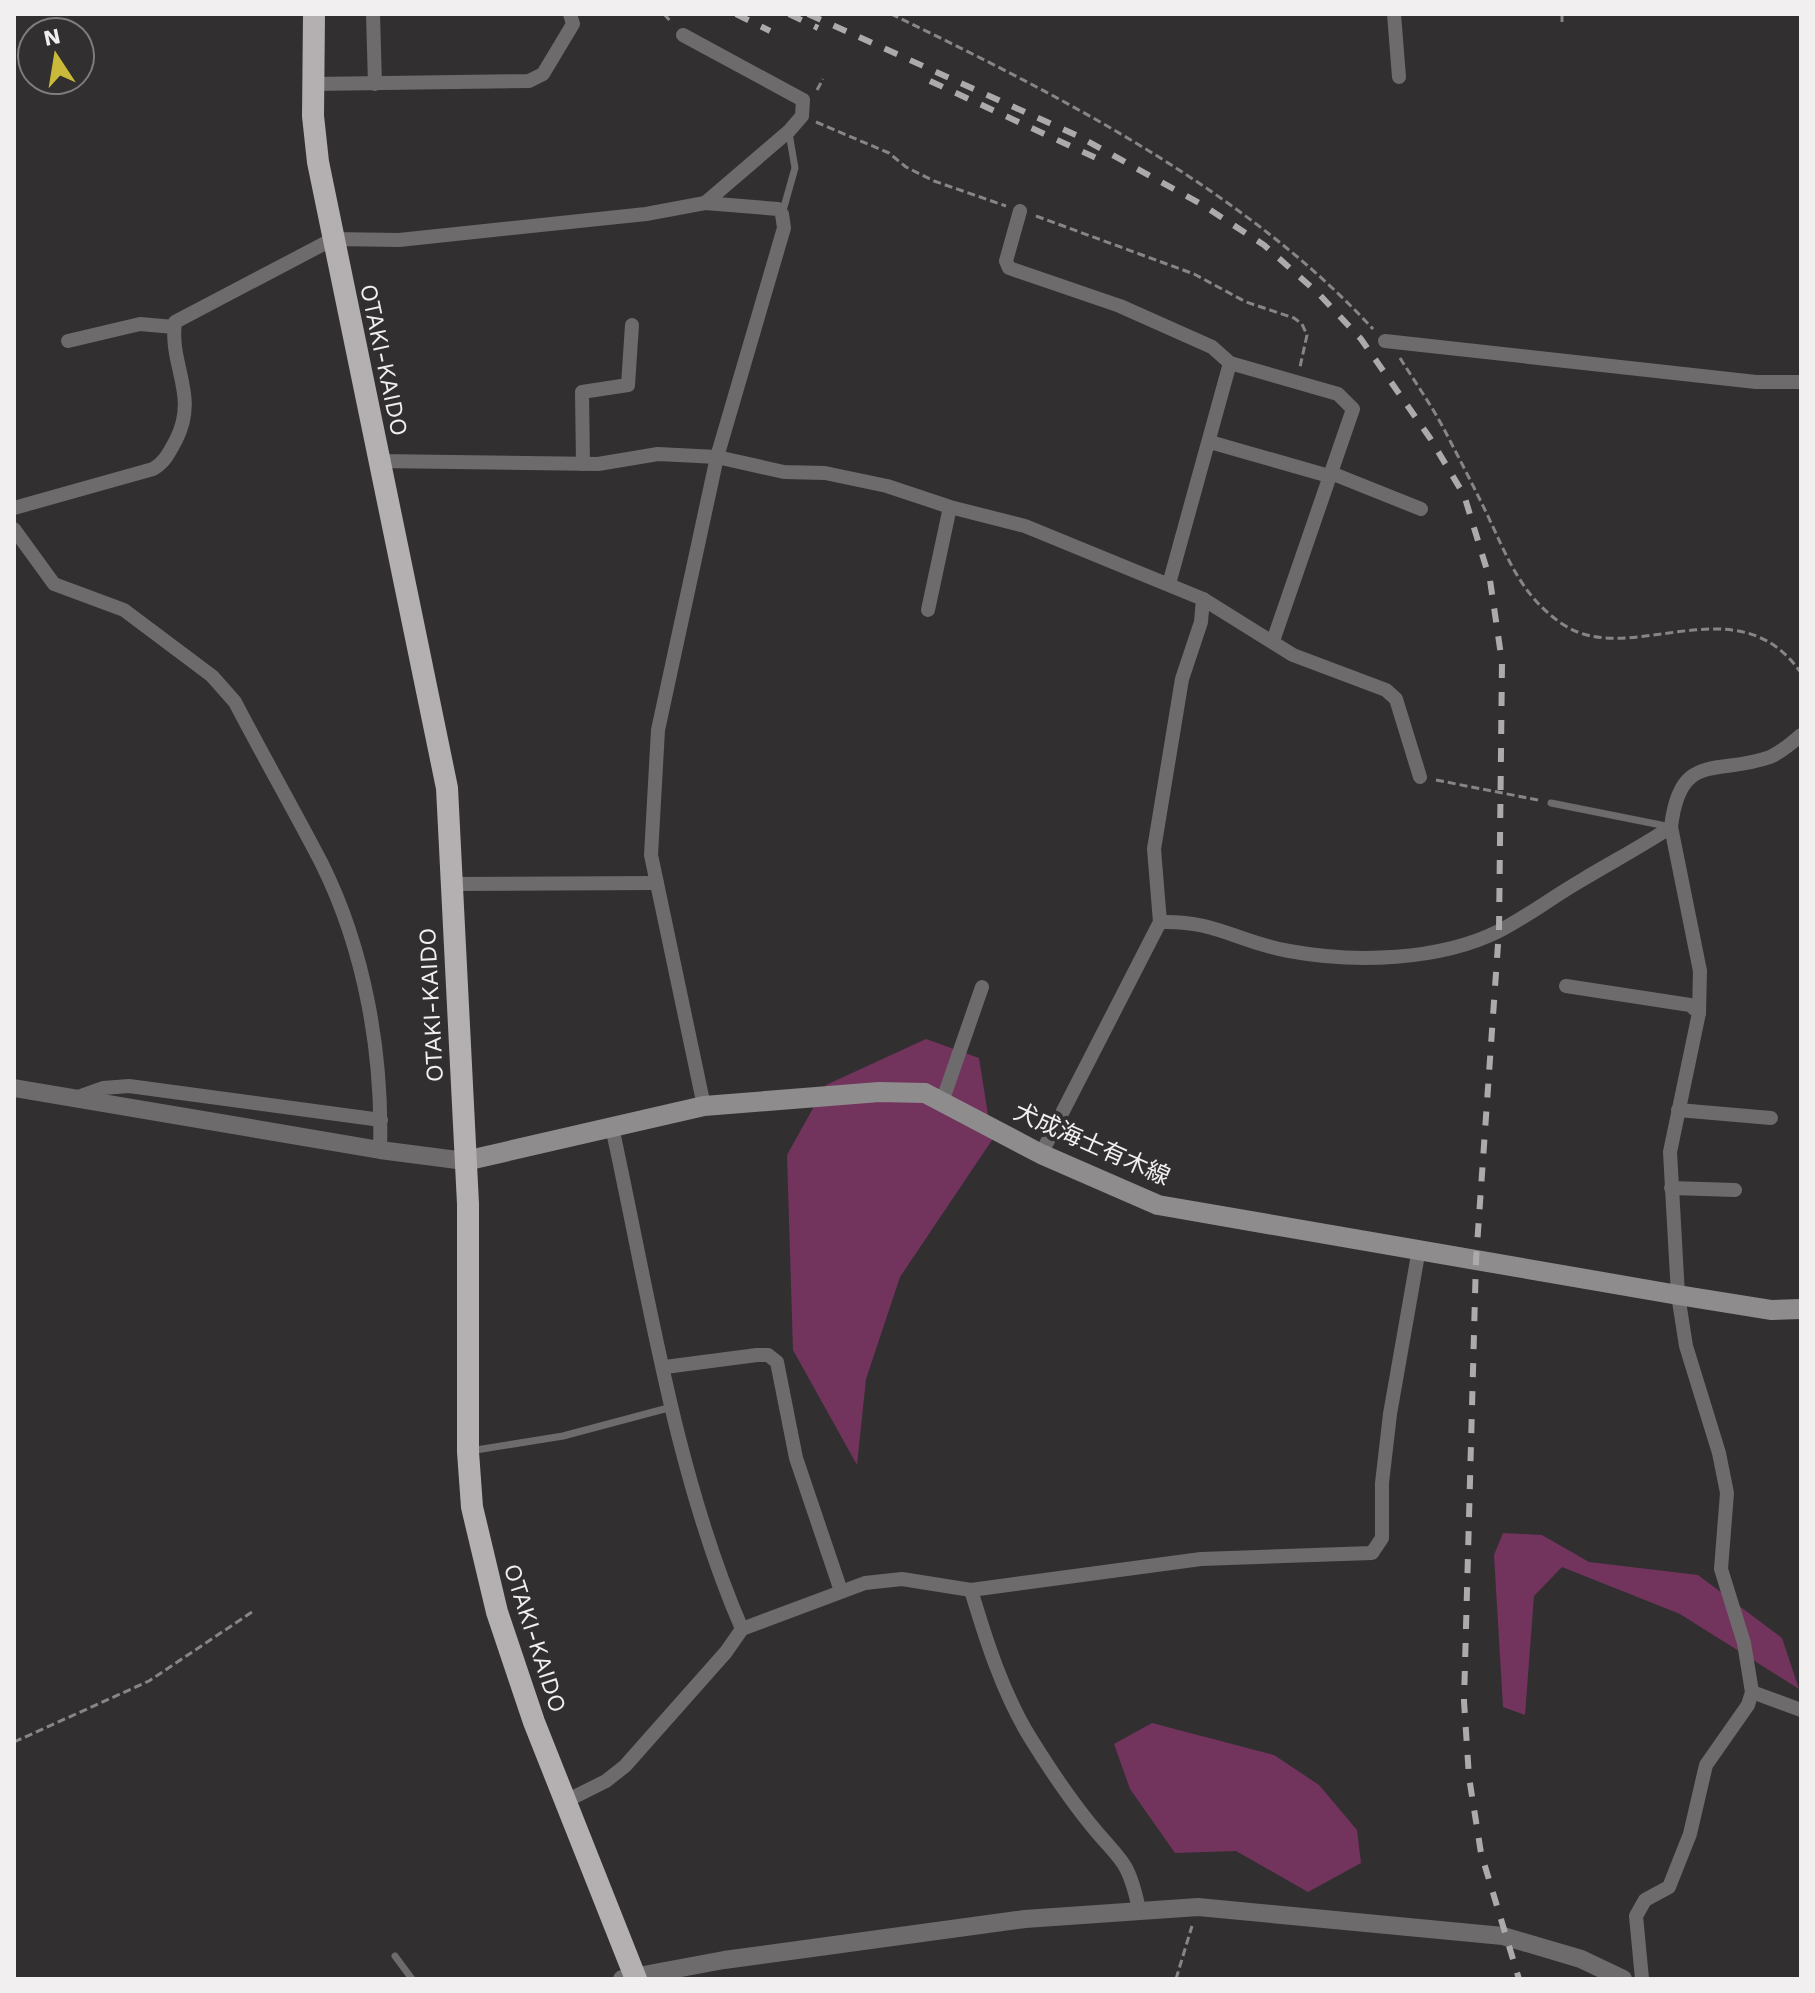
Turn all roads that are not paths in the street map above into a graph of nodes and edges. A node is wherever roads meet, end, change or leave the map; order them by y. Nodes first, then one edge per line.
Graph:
1 (314, 14) edge
2 (373, 14) edge
3 (570, 14) edge
4 (1394, 14) edge
5 (683, 35) dead end
6 (1399, 77) dead end
7 (312, 84) junction
8 (375, 84) junction
9 (789, 131) junction
10 (705, 203) junction
11 (1020, 211) road end
12 (782, 214) junction
13 (333, 239) junction
14 (632, 325) dead end
15 (174, 327) junction
16 (68, 341) dead end
17 (1385, 341) road end
18 (1230, 363) junction
19 (1801, 382) edge
20 (1210, 442) junction
21 (717, 457) junction
22 (378, 461) junction
23 (583, 464) junction
24 (1330, 474) junction
25 (950, 507) junction
26 (14, 508) edge
27 (1421, 509) dead end
28 (14, 529) edge
29 (1169, 584) junction
30 (1203, 599) junction
31 (928, 610) dead end
32 (1273, 641) junction
33 (1801, 735) edge
34 (1420, 777) road end
35 (1551, 803) road end
36 (1671, 827) junction
37 (657, 883) junction
38 (452, 884) junction
39 (1160, 922) junction
40 (1566, 986) dead end
41 (982, 987) dead end
42 (1699, 1013) junction
43 (14, 1088) edge
44 (75, 1098) junction
45 (942, 1102) junction
46 (704, 1106) junction
47 (1678, 1110) junction
48 (1771, 1118) dead end
49 (381, 1120) junction
50 (612, 1127) junction
51 (380, 1150) junction
52 (1041, 1154) junction
53 (465, 1161) junction
54 (1671, 1188) junction
55 (1735, 1190) dead end
56 (1419, 1249) junction
57 (1678, 1295) junction
58 (1801, 1309) edge
59 (665, 1367) junction
60 (674, 1406) junction
61 (468, 1452) junction
62 (971, 1590) junction
63 (841, 1591) junction
64 (742, 1629) junction
65 (1752, 1692) junction
66 (1801, 1710) edge
67 (564, 1802) junction
68 (1139, 1909) junction
69 (395, 1956) dead end
70 (630, 1977) edge
71 (412, 1979) edge
72 (1623, 1979) edge
73 (1642, 1979) edge

1 - 7 highway, OTAKI-KAIDO
2 - 8 street
3 - 8 street
4 - 6 street
5 - 9 street
7 - 8 street
7 - 13 highway, OTAKI-KAIDO
9 - 10 street
9 - 12 lane
10 - 12 street
10 - 13 street
11 - 18 street
12 - 21 street
13 - 15 street
13 - 22 highway, OTAKI-KAIDO
14 - 23 street
15 - 16 street
15 - 26 street
17 - 19 street
18 - 20 street
18 - 24 street
20 - 24 street
20 - 29 street
21 - 23 street
21 - 25 street
21 - 37 street
22 - 23 street
22 - 38 highway, OTAKI-KAIDO
24 - 27 street
24 - 32 street
25 - 29 street
25 - 31 street
28 - 49 street
29 - 30 street
30 - 32 street
30 - 39 street
32 - 34 street
33 - 36 street
35 - 36 lane
36 - 39 street
36 - 42 street
37 - 38 street
37 - 46 street
38 - 53 highway, OTAKI-KAIDO
39 - 52 street
40 - 42 street
41 - 45 street
42 - 47 street
43 - 44 street
44 - 49 street
44 - 51 street
45 - 46 main road, 犬成海士有木線
45 - 52 main road, 犬成海士有木線
46 - 50 main road, 犬成海士有木線
47 - 48 street
47 - 54 street
49 - 51 street
50 - 53 main road, 犬成海士有木線
50 - 59 street
51 - 53 street
52 - 56 main road, 犬成海士有木線
53 - 61 highway, OTAKI-KAIDO
54 - 55 street
54 - 57 street
56 - 57 main road, 犬成海士有木線
56 - 62 street
57 - 58 main road, 犬成海士有木線
57 - 65 street
59 - 60 street
59 - 63 street
60 - 61 lane
60 - 64 street
61 - 67 highway, OTAKI-KAIDO
62 - 63 street
62 - 68 street
63 - 64 street
64 - 67 street
65 - 66 street
65 - 73 street
67 - 70 highway, OTAKI-KAIDO
68 - 70 street
68 - 72 street
69 - 71 lane

